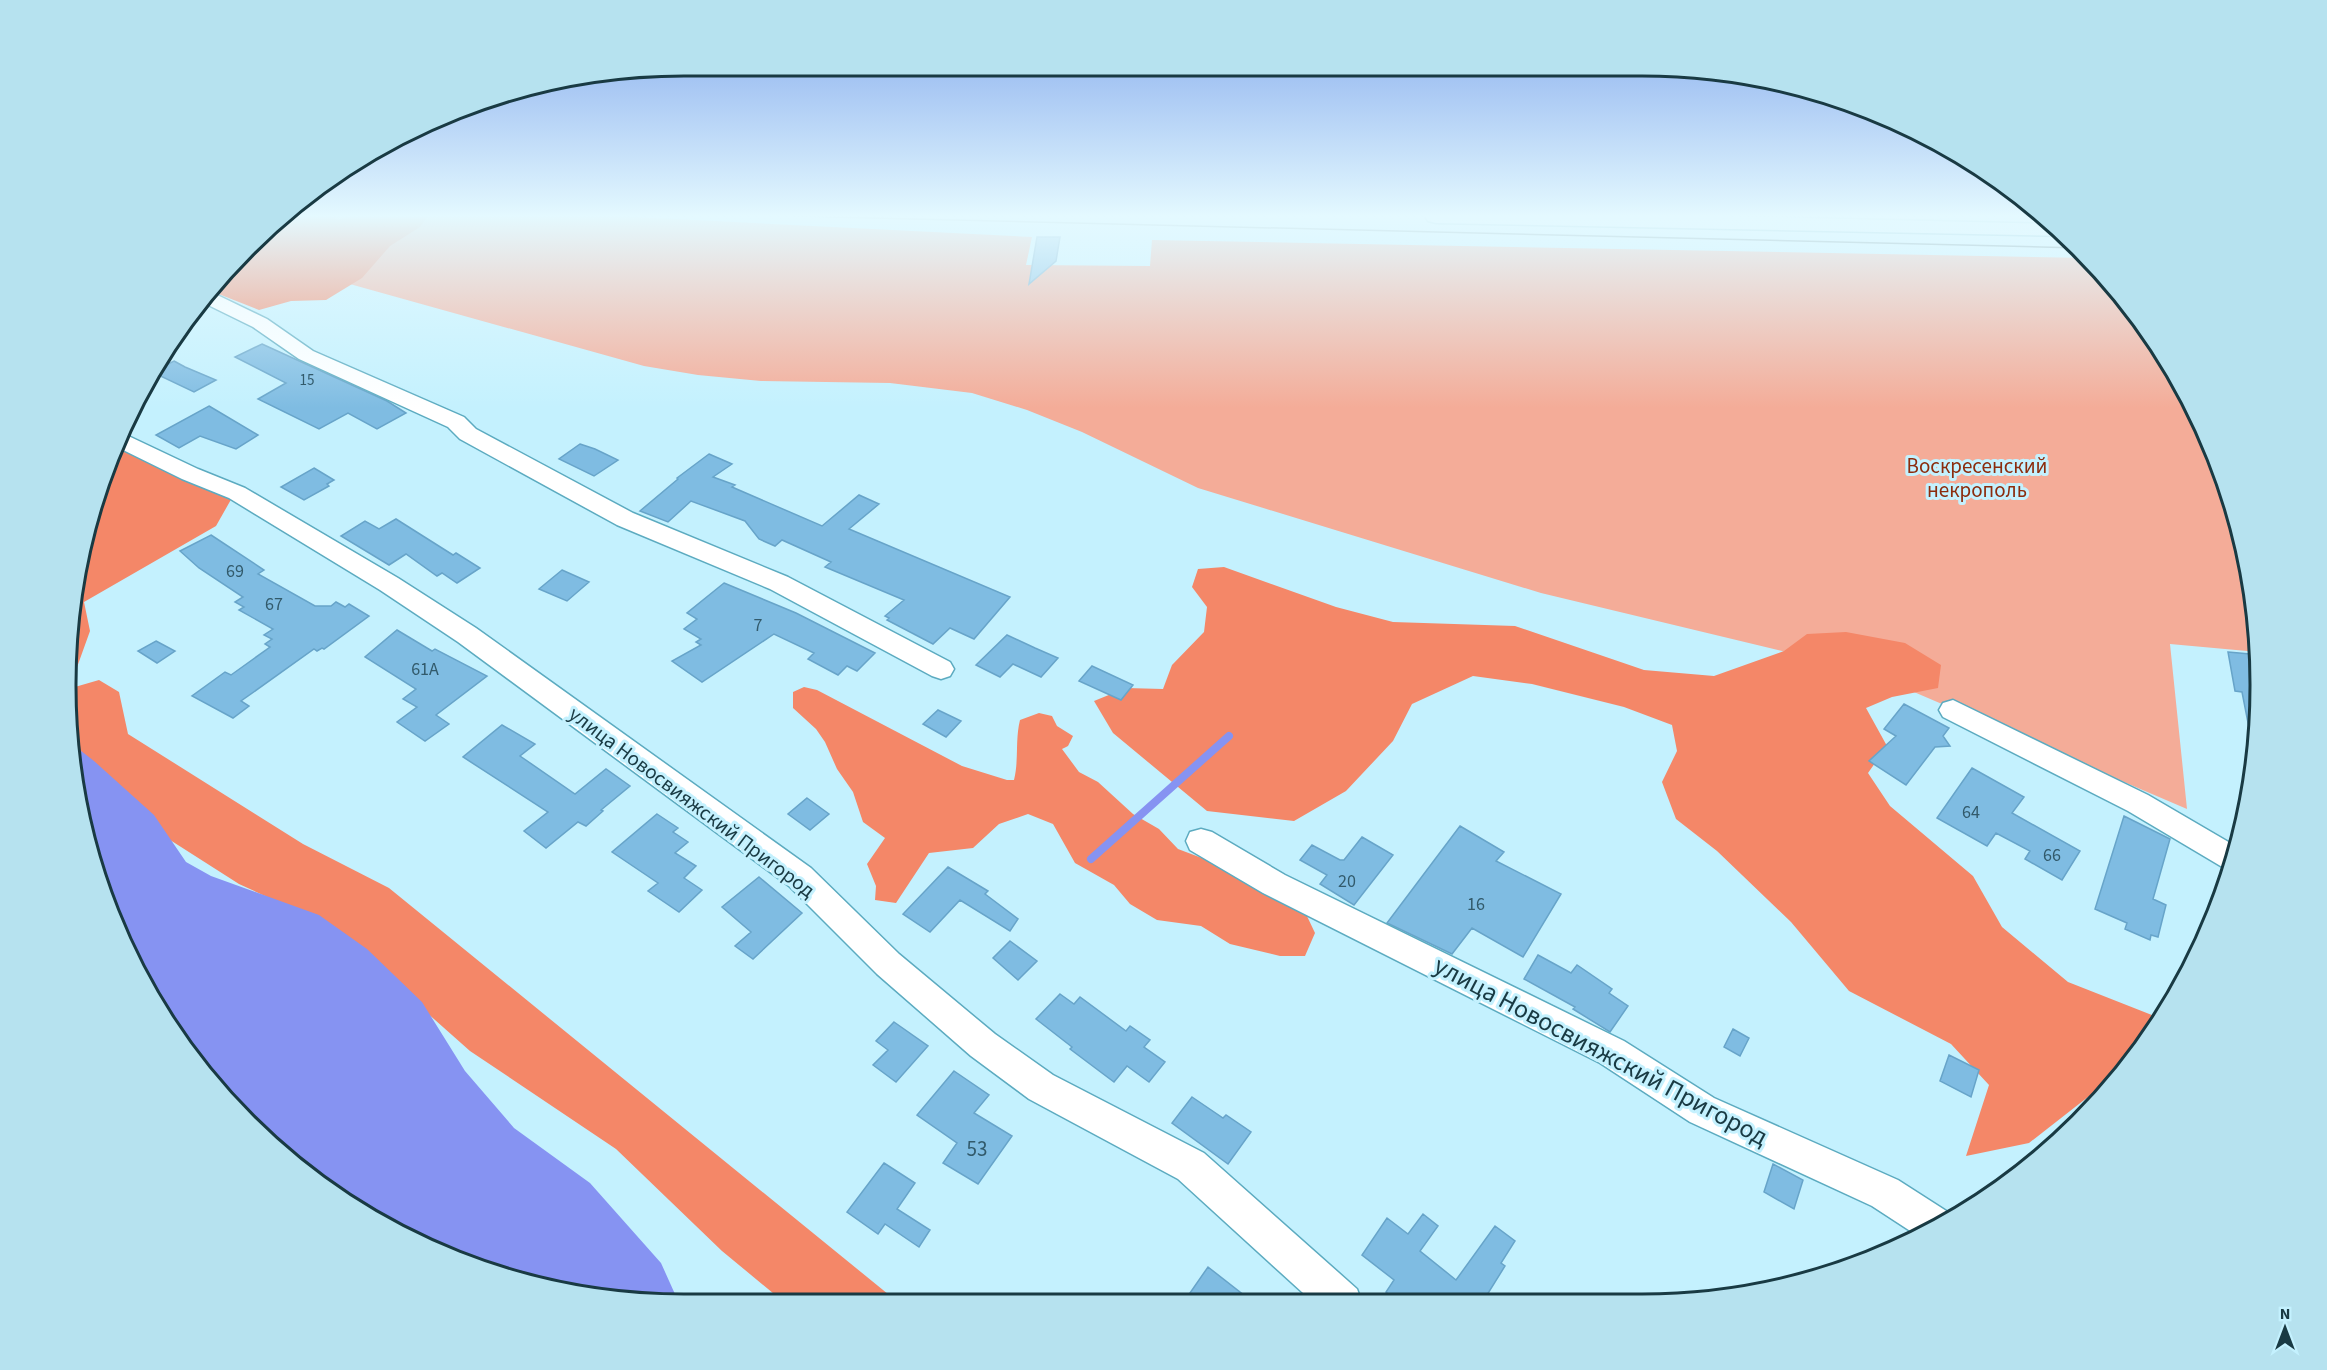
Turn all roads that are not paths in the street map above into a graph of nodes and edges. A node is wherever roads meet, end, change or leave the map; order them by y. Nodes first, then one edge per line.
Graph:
1 (214, 300) edge
2 (127, 443) edge
3 (941, 669) dead end
4 (1953, 710) dead end
5 (1201, 841) dead end
6 (2225, 857) edge
7 (1929, 1221) edge
8 (1333, 1294) edge

1 - 3 street
2 - 8 street, улица Новосвияжский Пригород
4 - 6 street
5 - 7 street, улица Новосвияжский Пригород

